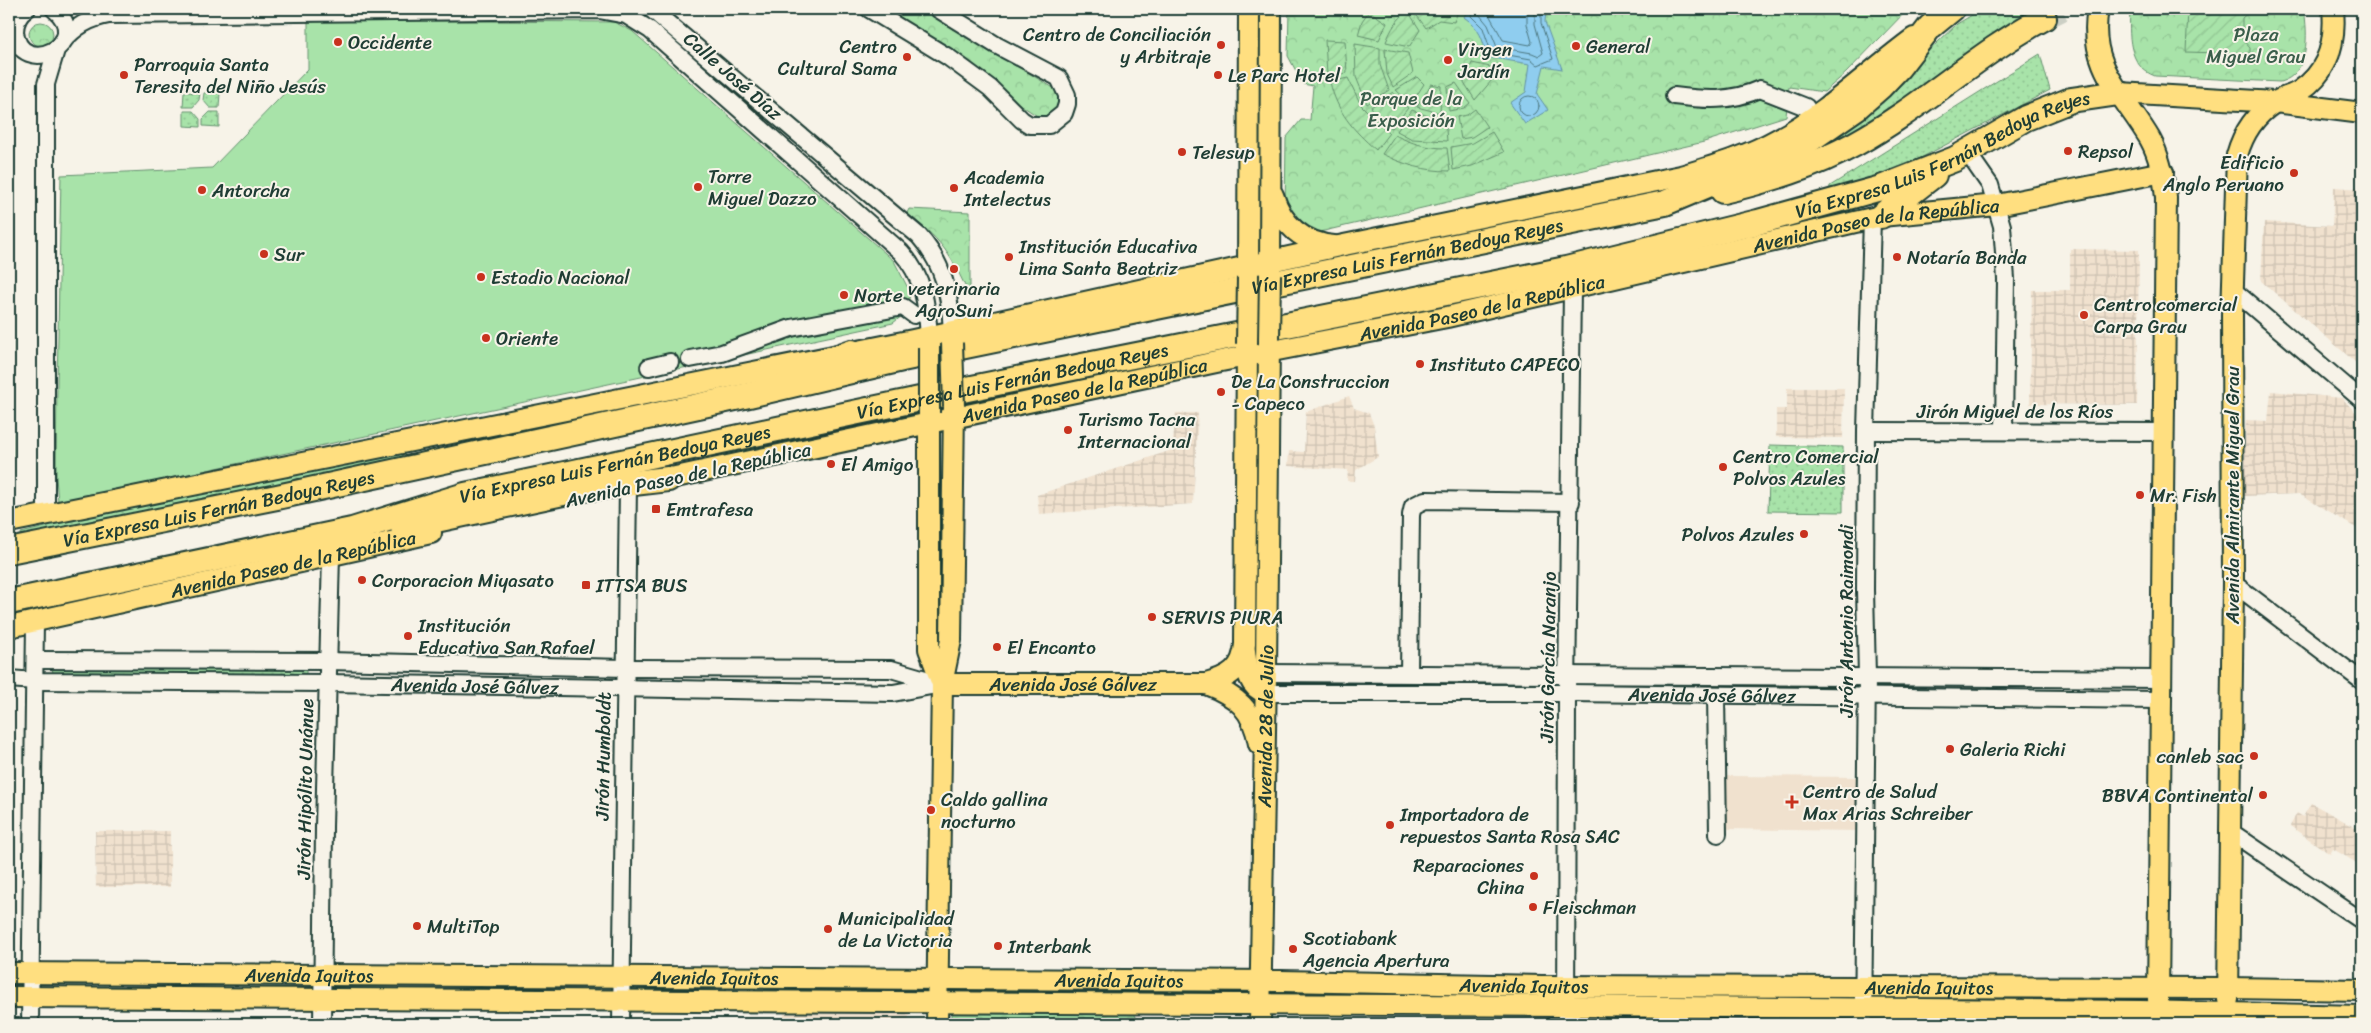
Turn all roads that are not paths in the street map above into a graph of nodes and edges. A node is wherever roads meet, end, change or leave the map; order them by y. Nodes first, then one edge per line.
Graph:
1 (27, 9) edge
2 (54, 9) edge
3 (651, 9) edge
4 (870, 9) edge
5 (938, 9) edge
6 (1249, 9) edge
7 (1271, 9) edge
8 (1952, 9) edge
9 (2098, 9) edge
10 (2333, 9) edge
11 (177, 12) edge
12 (326, 12) edge
13 (626, 12) edge
14 (953, 14) edge
15 (2044, 18) tunnel mouth
16 (1930, 27) junction
17 (59, 46) junction
18 (21, 48) edge
19 (46, 84) junction
20 (2119, 93) junction
21 (1674, 96) dead end
22 (2275, 102) junction
23 (1806, 107) dead end
24 (2362, 114) edge
25 (1961, 156) junction
26 (2163, 172) junction
27 (1270, 182) junction
28 (1665, 204) junction
29 (1997, 204) junction
30 (1877, 217) junction
31 (1339, 246) junction
32 (1270, 268) junction
33 (1248, 272) junction
34 (1572, 289) junction
35 (2233, 290) junction
36 (914, 315) dead end
37 (952, 337) junction
38 (929, 342) junction
39 (1269, 346) junction
40 (1246, 350) junction
41 (852, 352) junction
42 (690, 359) dead end
43 (670, 362) dead end
44 (650, 367) dead end
45 (2362, 400) edge
46 (954, 412) junction
47 (929, 418) junction
48 (2004, 430) junction
49 (1866, 431) junction
50 (2164, 432) junction
51 (422, 466) junction
52 (668, 479) junction
53 (628, 488) junction
54 (1570, 502) junction
55 (46, 515) junction
56 (9, 522) edge
57 (352, 530) junction
58 (9, 551) edge
59 (331, 555) junction
60 (2233, 584) junction
61 (9, 602) edge
62 (35, 622) junction
63 (9, 627) edge
64 (1244, 644) junction
65 (35, 660) junction
66 (328, 661) junction
67 (625, 668) junction
68 (1409, 672) junction
69 (1266, 673) junction
70 (1567, 674) junction
71 (1867, 676) junction
72 (9, 678) edge
73 (2160, 679) junction
74 (35, 681) junction
75 (2362, 681) edge
76 (328, 683) junction
77 (942, 684) junction
78 (1206, 684) junction
79 (624, 688) junction
80 (1266, 693) junction
81 (1567, 693) junction
82 (1716, 695) junction
83 (1867, 696) junction
84 (2160, 700) junction
85 (1264, 769) junction
86 (2231, 832) junction
87 (1718, 834) dead end
88 (2362, 921) edge
89 (9, 973) edge
90 (31, 973) junction
91 (323, 975) junction
92 (621, 978) junction
93 (937, 979) junction
94 (1260, 981) junction
95 (1566, 985) junction
96 (1863, 987) junction
97 (2163, 988) junction
98 (2224, 988) junction
99 (2362, 990) edge
100 (9, 997) edge
101 (30, 997) junction
102 (322, 999) junction
103 (621, 1001) junction
104 (937, 1003) junction
105 (1260, 1015) edge
106 (1566, 1015) edge
107 (2161, 1015) edge
108 (2225, 1016) edge
109 (2362, 1016) edge
110 (1863, 1017) edge
111 (30, 1024) edge
112 (322, 1024) edge
113 (621, 1024) edge
114 (937, 1024) edge

1 - 18 street
2 - 17 street
3 - 37 street, Calle José Díaz
4 - 14 street
5 - 14 street
6 - 33 main road, Avenida 28 de Julio
7 - 27 main road, Avenida 28 de Julio
8 - 16 highway
9 - 20 main road
10 - 22 main road, Avenida Almirante Miguel Grau
11 - 12 street, Calle José Díaz
11 - 17 street, Calle José Díaz
12 - 13 street, Calle José Díaz
13 - 38 street, Calle José Díaz
15 - 28 highway
16 - 28 highway, Vía Expresa Luis Fernán Bedoya Reyes
16 - 31 main road
17 - 18 street
17 - 19 street
18 - 19 street
19 - 55 street
20 - 22 main road
20 - 25 highway, Vía Expresa Luis Fernán Bedoya Reyes
20 - 26 main road
21 - 23 street
22 - 24 main road
22 - 35 main road, Avenida Almirante Miguel Grau
25 - 29 street
25 - 30 highway
25 - 57 highway, Vía Expresa Luis Fernán Bedoya Reyes
26 - 29 main road, Avenida Paseo de la República
26 - 50 main road
27 - 31 main road
27 - 32 main road, Avenida 28 de Julio
28 - 51 highway, Vía Expresa Luis Fernán Bedoya Reyes
29 - 30 main road, Avenida Paseo de la República
29 - 48 street
30 - 34 main road, Avenida Paseo de la República
30 - 49 street, Jirón Antonio Raimondi
31 - 32 main road
32 - 33 main road
32 - 39 main road, Avenida 28 de Julio, bridge
33 - 37 main road
33 - 40 main road, Avenida 28 de Julio, bridge
34 - 39 main road, Avenida Paseo de la República
34 - 54 street, Jirón García Naranjo
35 - 45 street
35 - 60 main road, Avenida Almirante Miguel Grau
36 - 42 street
37 - 38 main road
37 - 46 main road, bridge
38 - 41 main road
38 - 47 main road, bridge
39 - 40 main road, Avenida Paseo de la República
39 - 69 main road, Avenida 28 de Julio
40 - 46 main road, Avenida Paseo de la República
40 - 64 main road, Avenida 28 de Julio
41 - 51 highway
41 - 55 main road
43 - 44 street
46 - 47 main road, Avenida Paseo de la República
46 - 77 main road
47 - 52 main road, Avenida Paseo de la República
47 - 77 main road
48 - 49 street, Jirón Miguel de los Ríos
48 - 50 street, Jirón Miguel de los Ríos
49 - 71 street, Jirón Antonio Raimondi
50 - 73 main road
51 - 58 highway, Vía Expresa Luis Fernán Bedoya Reyes
52 - 53 main road, Avenida Paseo de la República
52 - 57 highway
53 - 59 main road, Avenida Paseo de la República
53 - 67 street, Jirón Humboldt
54 - 68 street
54 - 70 street, Jirón García Naranjo
55 - 56 main road
57 - 61 highway, Vía Expresa Luis Fernán Bedoya Reyes
59 - 62 main road, Avenida Paseo de la República
59 - 66 street, Jirón Hipólito Unánue
60 - 75 street
60 - 86 main road, Avenida Almirante Miguel Grau
62 - 63 main road, Avenida Paseo de la República
62 - 65 street
64 - 78 main road, Avenida 28 de Julio
64 - 80 main road
65 - 66 street, Avenida José Gálvez
65 - 74 street
66 - 67 street, Avenida José Gálvez
66 - 76 street, Jirón Hipólito Unánue
67 - 77 street, Avenida José Gálvez
67 - 79 street, Jirón Humboldt
68 - 69 street, Avenida José Gálvez
68 - 70 street, Avenida José Gálvez
69 - 80 main road, Avenida 28 de Julio
70 - 71 street, Avenida José Gálvez
70 - 81 street, Jirón García Naranjo
71 - 73 street, Avenida José Gálvez
71 - 83 street, Jirón Antonio Raimondi
72 - 74 street, Avenida José Gálvez
73 - 84 main road
74 - 76 street, Avenida José Gálvez
74 - 90 street
76 - 79 street, Avenida José Gálvez
76 - 91 street, Jirón Hipólito Unánue
77 - 78 main road, Avenida José Gálvez
77 - 79 street, Avenida José Gálvez
77 - 93 main road
78 - 85 main road
79 - 92 street, Jirón Humboldt
80 - 81 street, Avenida José Gálvez
80 - 85 main road, Avenida 28 de Julio
81 - 82 street, Avenida José Gálvez
81 - 95 street, Jirón García Naranjo
82 - 83 street, Avenida José Gálvez
82 - 87 street
83 - 84 street, Avenida José Gálvez
83 - 96 street, Jirón Antonio Raimondi
84 - 97 main road
85 - 94 main road, Avenida 28 de Julio
86 - 88 street
86 - 98 main road, Avenida Almirante Miguel Grau
89 - 90 main road, Avenida Iquitos
90 - 91 main road, Avenida Iquitos
90 - 101 street
91 - 92 main road, Avenida Iquitos
91 - 102 street, Jirón Hipólito Unánue
92 - 93 main road, Avenida Iquitos
92 - 103 street, Jirón Humboldt
93 - 94 main road, Avenida Iquitos
93 - 104 main road
94 - 95 main road, Avenida Iquitos
94 - 105 main road, Avenida 28 de Julio
95 - 96 main road, Avenida Iquitos
95 - 106 street, Jirón García Naranjo
96 - 97 main road, Avenida Iquitos
96 - 110 street, Jirón Antonio Raimondi
97 - 98 main road, Avenida Iquitos
97 - 107 main road
98 - 99 main road, Avenida Iquitos
98 - 108 main road, Avenida Almirante Miguel Grau
100 - 101 main road, Avenida Iquitos
101 - 102 main road, Avenida Iquitos
101 - 111 street
102 - 103 main road, Avenida Iquitos
102 - 112 street, Jirón Hipólito Unánue
103 - 104 main road, Avenida Iquitos
103 - 113 street, Jirón Humboldt
104 - 105 main road, Avenida Iquitos
104 - 114 main road
105 - 106 main road, Avenida Iquitos
106 - 110 main road, Avenida Iquitos
107 - 108 main road, Avenida Iquitos
107 - 110 main road, Avenida Iquitos
108 - 109 main road, Avenida Iquitos

